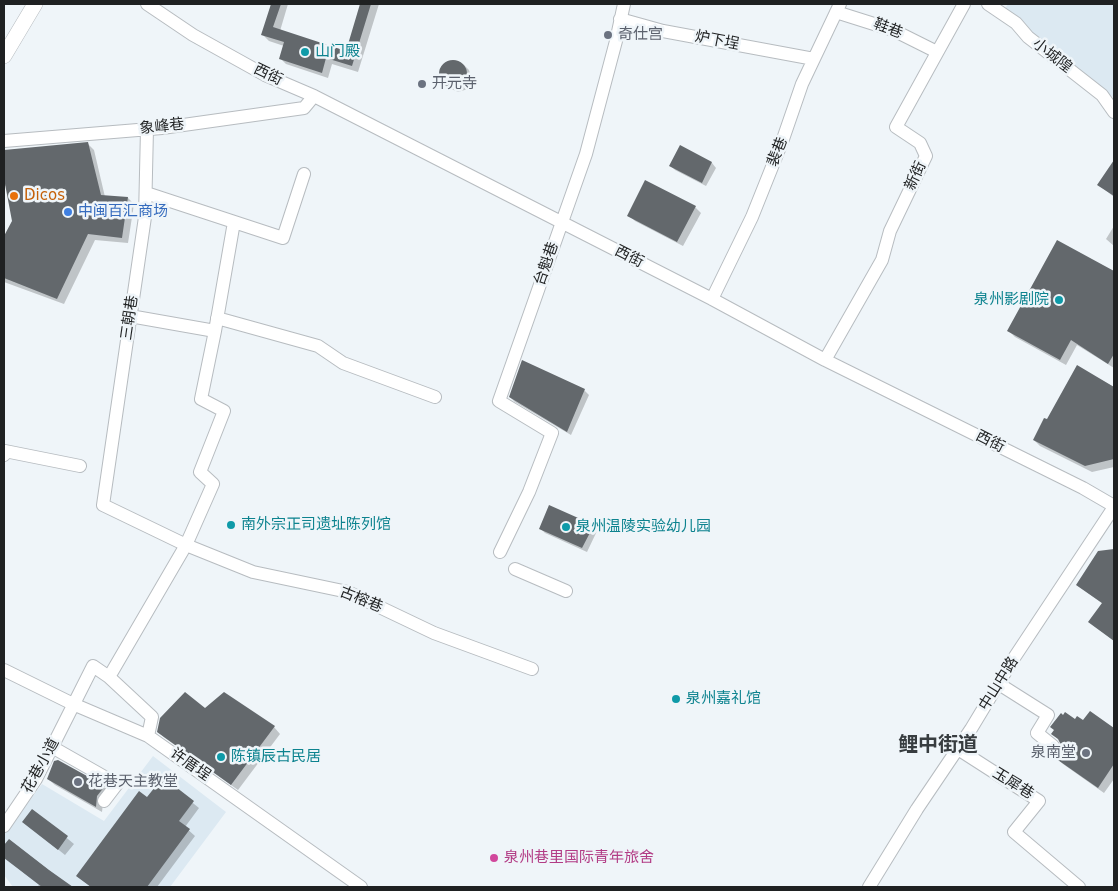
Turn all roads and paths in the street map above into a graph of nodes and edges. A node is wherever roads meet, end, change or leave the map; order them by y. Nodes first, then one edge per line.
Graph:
1 (35, 4) edge
2 (147, 4) edge
3 (624, 4) edge
4 (964, 4) edge
5 (988, 4) edge
6 (838, 8) edge
7 (620, 20) junction
8 (937, 52) junction
9 (4, 56) edge
10 (814, 59) junction
11 (314, 96) junction
12 (1114, 112) edge
13 (147, 129) junction
14 (4, 141) edge
15 (304, 174) dead end
16 (146, 193) junction
17 (234, 222) junction
18 (562, 222) junction
19 (712, 299) junction
20 (130, 316) junction
21 (216, 324) junction
22 (825, 360) junction
23 (434, 397) dead end
24 (4, 455) edge
25 (80, 466) dead end
26 (103, 505) joint
27 (1114, 506) edge
28 (186, 546) junction
29 (500, 552) dead end
30 (515, 569) dead end
31 (566, 591) dead end
32 (532, 669) dead end
33 (4, 670) edge
34 (109, 678) junction
35 (999, 684) junction
36 (73, 704) junction
37 (148, 736) junction
38 (1052, 746) dead end
39 (52, 747) junction
40 (958, 749) junction
41 (104, 802) dead end
42 (4, 826) edge
43 (361, 887) edge
44 (869, 887) edge
45 (1079, 887) edge

1 - 9 main road
2 - 11 street, 西街
3 - 7 street, 台魁巷
4 - 8 street, 新街
5 - 12 street, 小城隍
6 - 8 street, 鞋巷
6 - 10 street, 裴巷
7 - 10 street, 炉下埕
7 - 18 street, 台魁巷
8 - 22 street, 新街
10 - 19 street, 裴巷
11 - 13 street, 象峰巷
11 - 18 street, 西街
13 - 14 street, 象峰巷
13 - 16 street, 三朝巷
15 - 17 street
16 - 17 street
16 - 20 street, 三朝巷
17 - 21 street
18 - 19 street, 西街
18 - 29 street, 台魁巷
19 - 22 street, 西街
20 - 21 street
20 - 26 street, 三朝巷
21 - 23 street
21 - 28 street
22 - 27 street, 西街
24 - 25 street
26 - 28 street, 古榕巷
27 - 35 street, 中山中路
28 - 32 street, 古榕巷
28 - 34 street
30 - 31 street
33 - 36 street, 许厝埕
34 - 36 street
34 - 37 street
35 - 38 street
35 - 40 street, 中山中路
36 - 37 street, 许厝埕
36 - 39 street, 花巷小道
37 - 43 street, 许厝埕
39 - 41 street
39 - 42 street, 花巷小道
40 - 44 street, 中山中路
40 - 45 street, 玉犀巷

